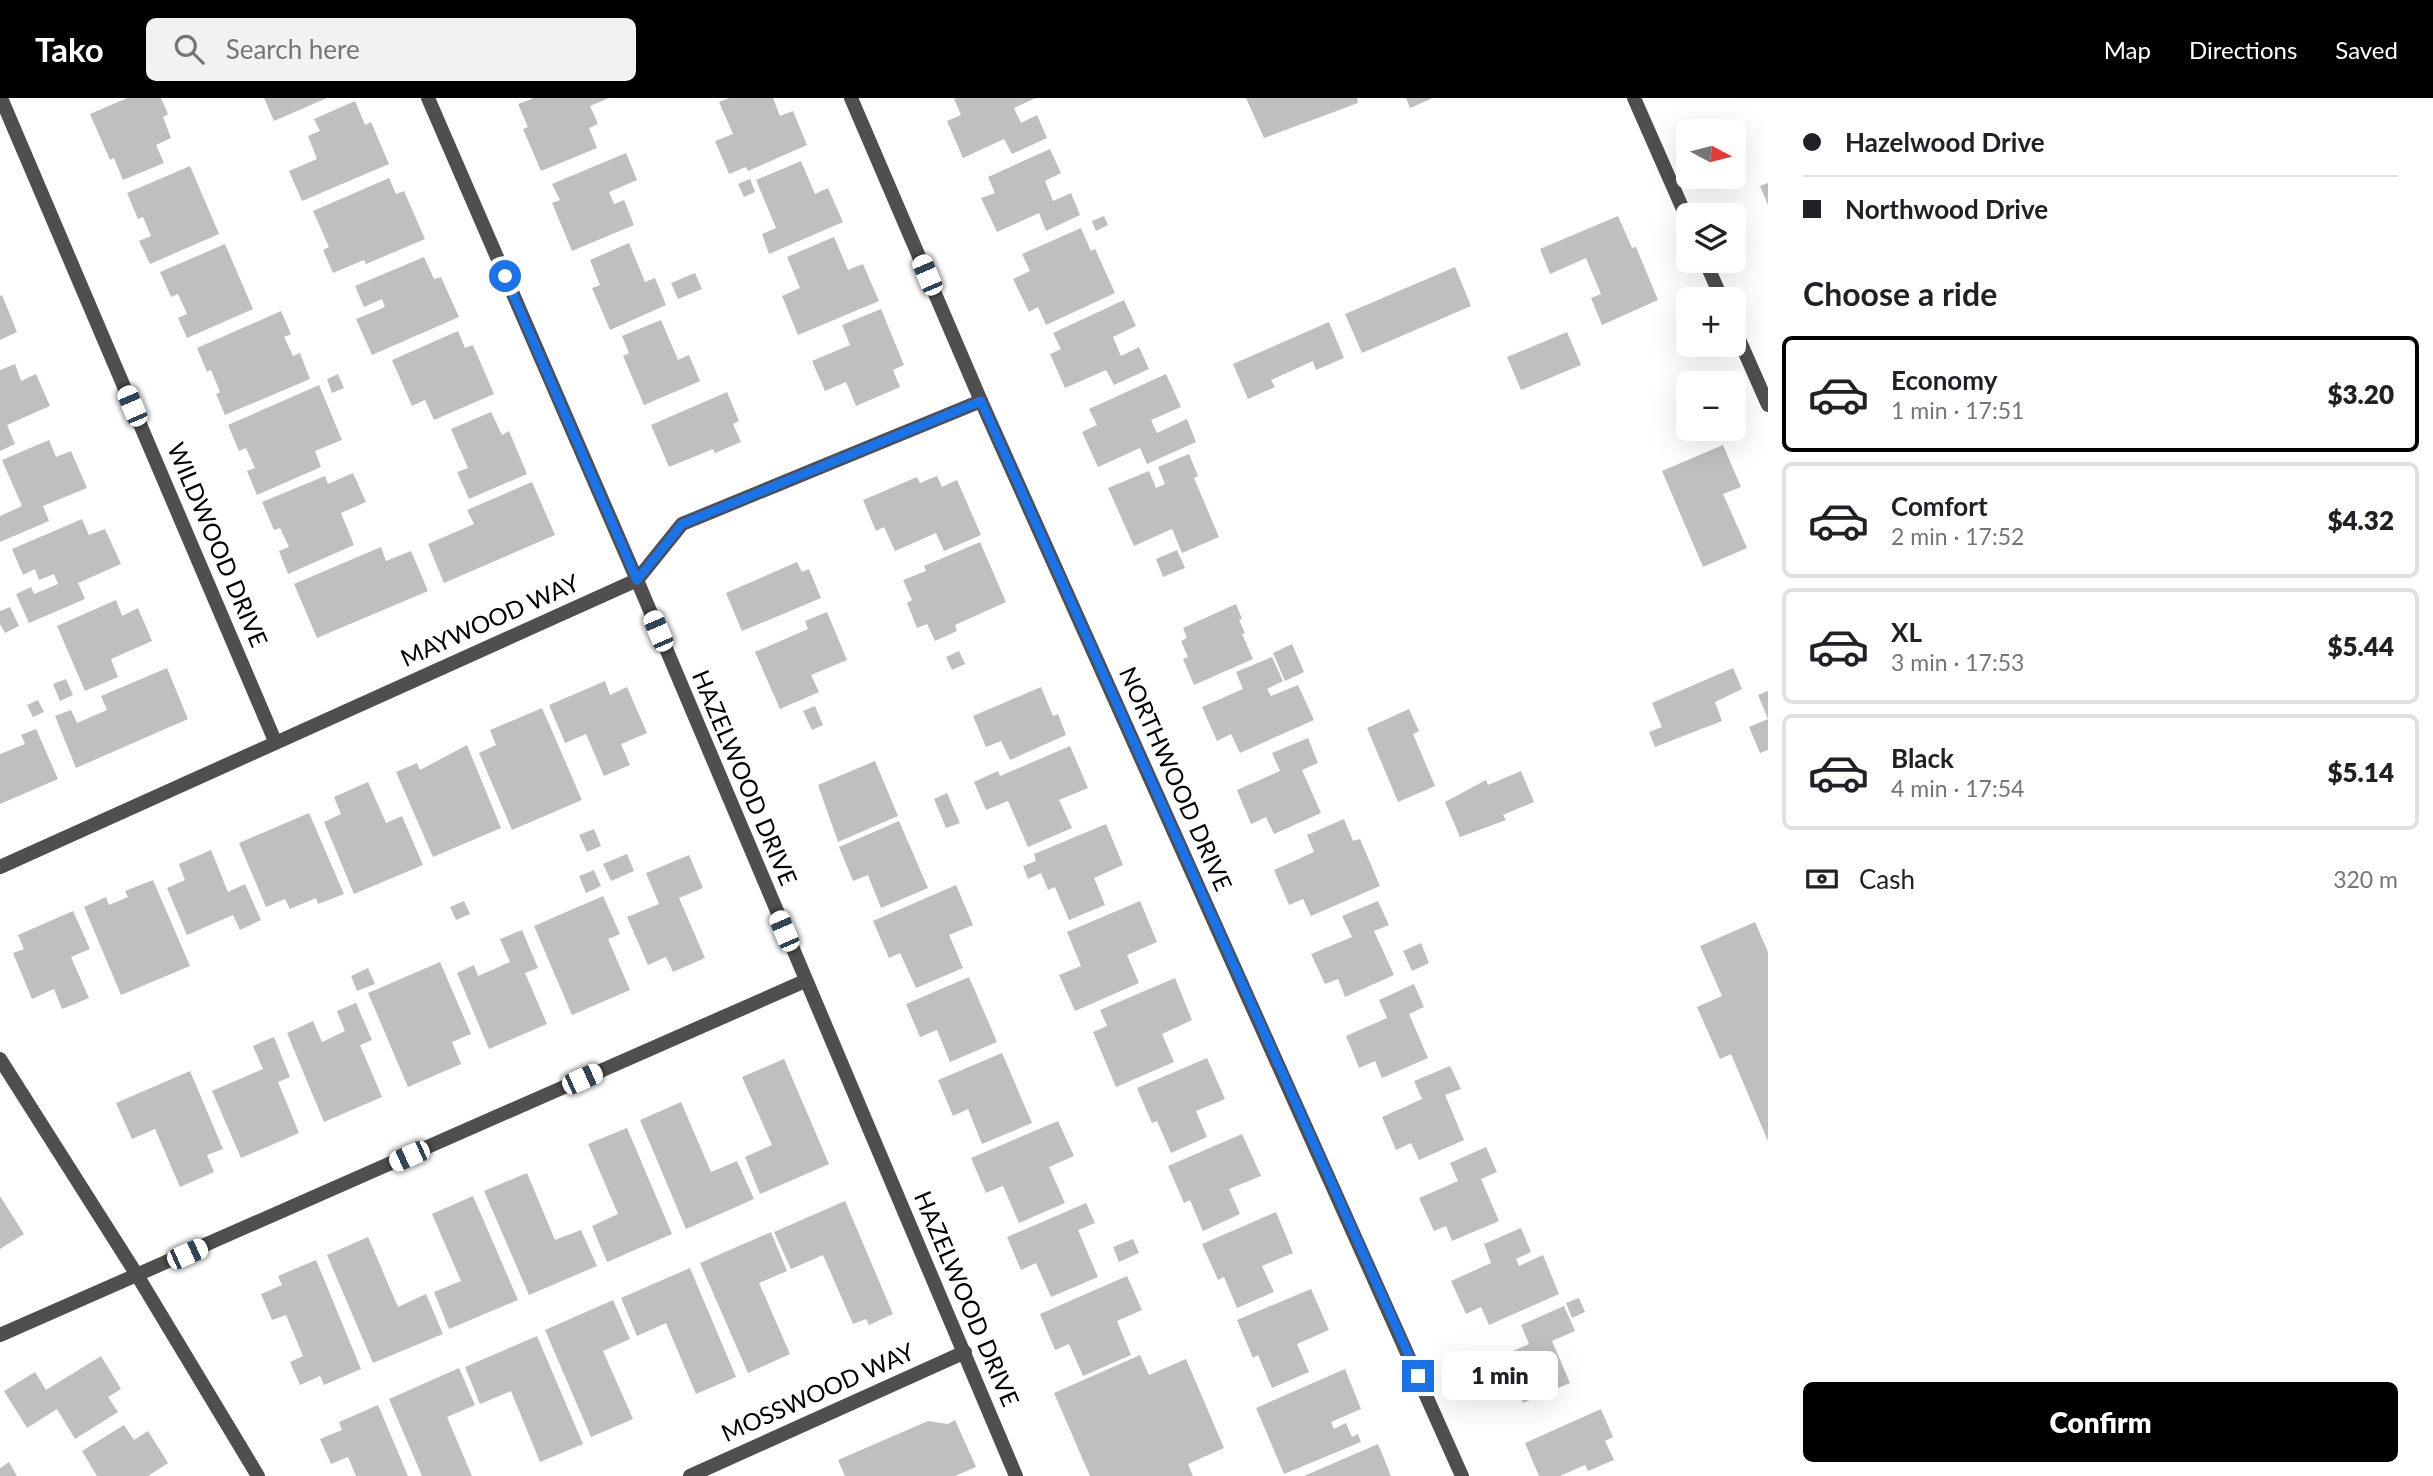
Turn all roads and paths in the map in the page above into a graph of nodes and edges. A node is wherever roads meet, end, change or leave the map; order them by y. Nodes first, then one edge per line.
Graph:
1 (1, 98) edge
2 (428, 98) edge
3 (851, 98) edge
4 (1634, 98) edge
5 (1680, 203) edge
6 (1746, 355) edge
7 (981, 401) junction
8 (1768, 405) edge
9 (637, 580) junction
10 (275, 741) junction
11 (0, 867) edge
12 (805, 981) junction
13 (0, 1059) edge
14 (138, 1275) junction
15 (0, 1335) edge
16 (965, 1352) junction
17 (258, 1476) edge
18 (690, 1476) edge
19 (1016, 1476) edge
20 (1462, 1476) edge

1 - 10 street, WILDWOOD DRIVE
2 - 9 street, HAZELWOOD DRIVE
3 - 7 street, NORTHWOOD DRIVE
4 - 5 street
6 - 8 street
7 - 9 street, MAYWOOD WAY
7 - 20 street, NORTHWOOD DRIVE
9 - 10 street, MAYWOOD WAY
9 - 12 street, HAZELWOOD DRIVE
10 - 11 street, MAYWOOD WAY
12 - 14 street
12 - 16 street, HAZELWOOD DRIVE
13 - 14 street
14 - 15 street
14 - 17 street
16 - 18 street, MOSSWOOD WAY
16 - 19 street, HAZELWOOD DRIVE

